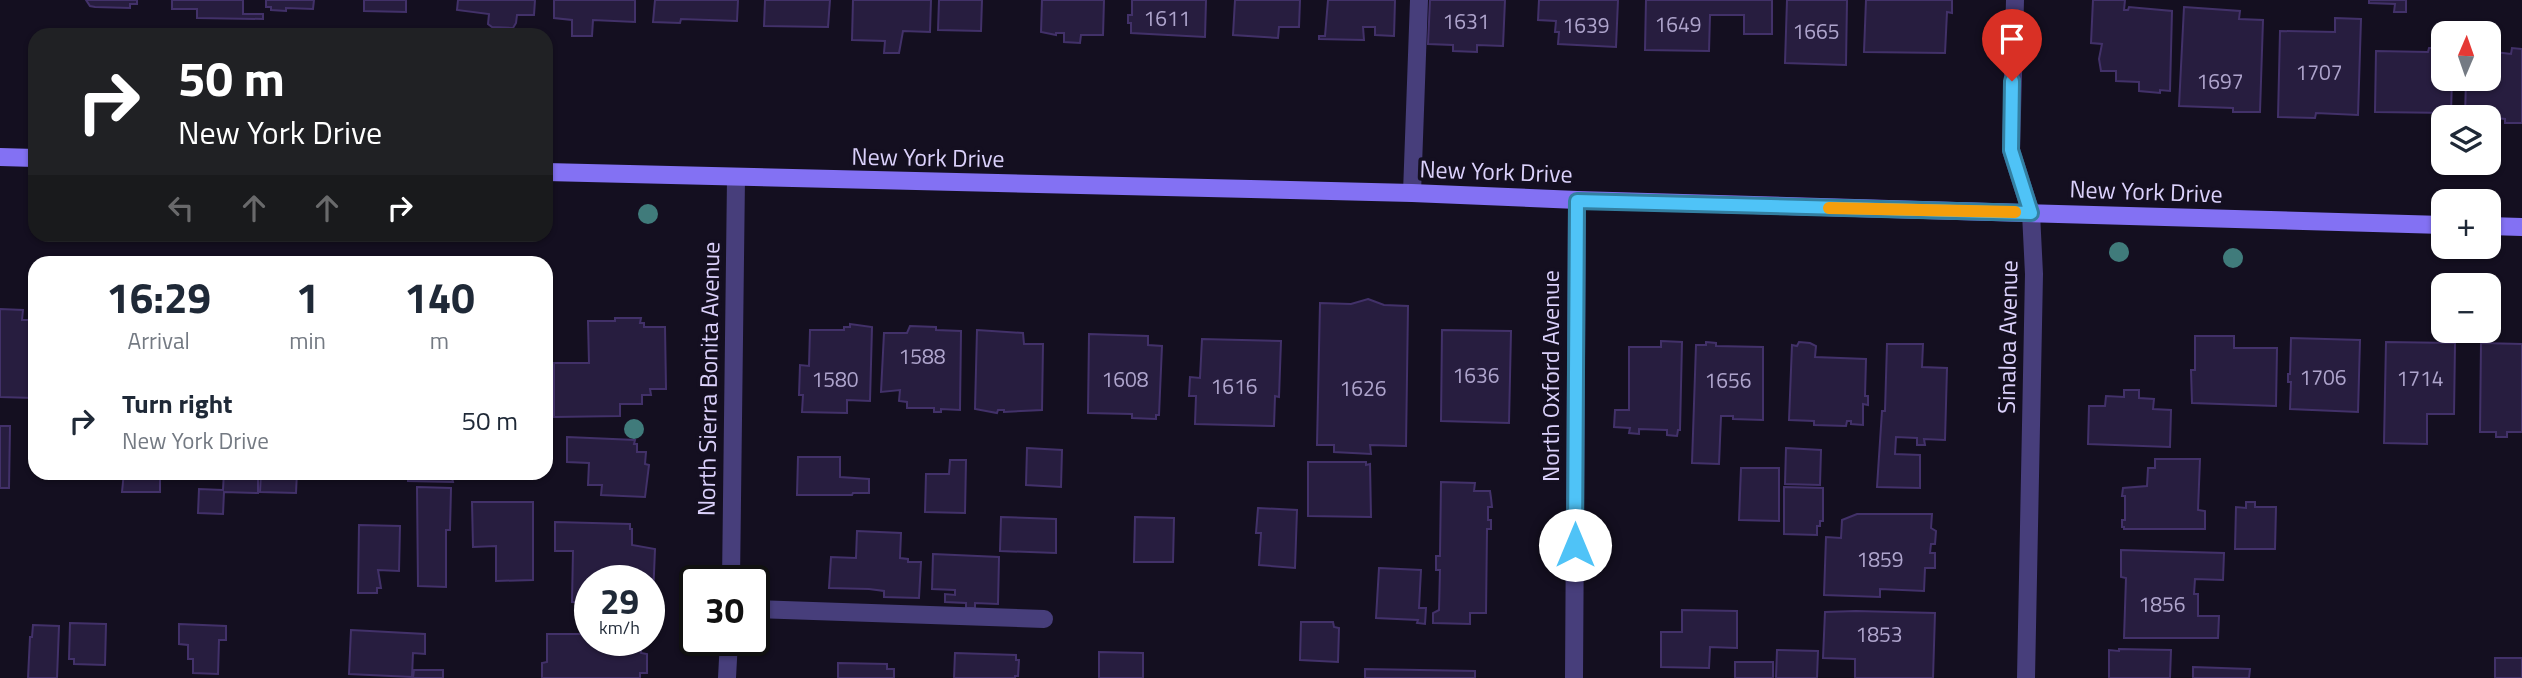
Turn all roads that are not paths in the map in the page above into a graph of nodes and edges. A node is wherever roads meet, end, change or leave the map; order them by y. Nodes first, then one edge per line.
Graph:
1 (1419, 0) edge
2 (2015, 0) edge
3 (0, 158) edge
4 (28, 158) edge
5 (553, 172) edge
6 (736, 178) junction
7 (1412, 193) junction
8 (1577, 201) junction
9 (2031, 213) junction
10 (2431, 225) edge
11 (2501, 226) edge
12 (2522, 227) edge
13 (731, 565) edge
14 (770, 610) edge
15 (1044, 619) dead end
16 (728, 656) edge
17 (727, 678) edge
18 (1574, 678) edge
19 (2026, 678) edge

1 - 7 street
2 - 9 street, Sinaloa Avenue
3 - 4 street
5 - 6 street, New York Drive
6 - 7 street, New York Drive
6 - 13 street, North Sierra Bonita Avenue
7 - 8 street, New York Drive
8 - 9 street, New York Drive
8 - 18 street, North Oxford Avenue
9 - 10 street, New York Drive
9 - 19 street, Sinaloa Avenue
11 - 12 street
14 - 15 street
16 - 17 street

